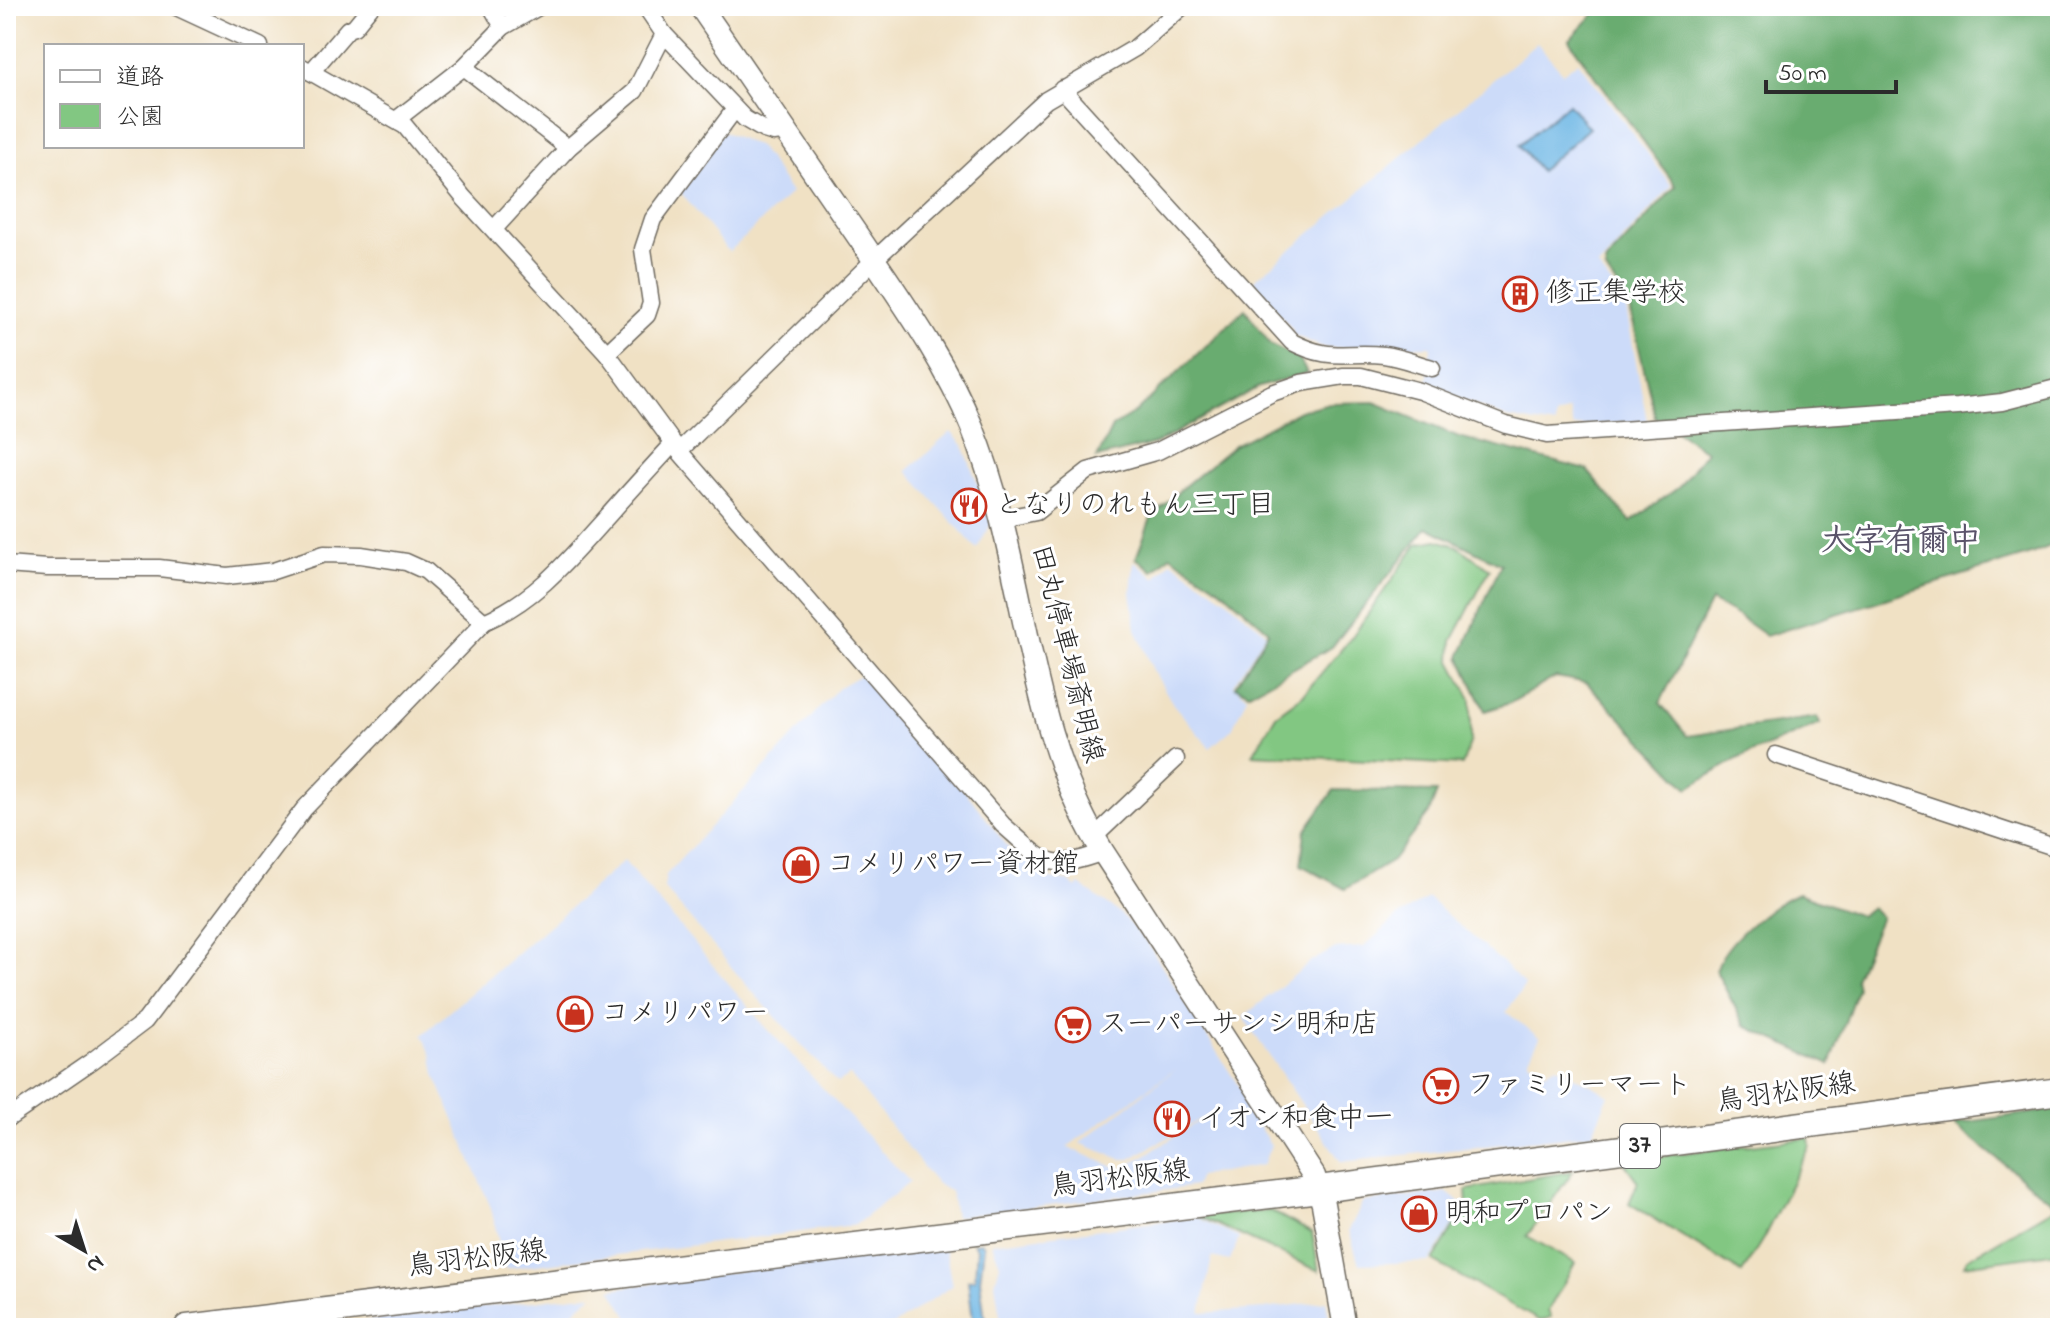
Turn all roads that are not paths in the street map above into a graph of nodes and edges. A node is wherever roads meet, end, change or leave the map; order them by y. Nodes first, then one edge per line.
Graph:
1 (174, 6) edge
2 (371, 6) edge
3 (491, 6) edge
4 (540, 6) edge
5 (645, 6) edge
6 (700, 6) edge
7 (1183, 6) edge
8 (503, 27) junction
9 (664, 34) junction
10 (256, 44) edge
11 (464, 67) junction
12 (307, 70) edge
13 (1062, 89) junction
14 (735, 109) junction
15 (396, 120) junction
16 (787, 131) junction
17 (568, 148) junction
18 (494, 229) junction
19 (874, 260) junction
20 (607, 353) junction
21 (1432, 368) dead end
22 (2060, 387) edge
23 (676, 448) junction
24 (1001, 519) junction
25 (6, 565) edge
26 (484, 622) junction
27 (1776, 755) dead end
28 (1176, 759) dead end
29 (1098, 845) junction
30 (2060, 849) edge
31 (2060, 1091) edge
32 (6, 1120) edge
33 (1319, 1189) junction
34 (290, 1322) edge
35 (187, 1328) edge
36 (1345, 1328) edge

1 - 10 street
2 - 12 street
3 - 8 street
4 - 8 street
5 - 9 street
6 - 16 main road, 田丸停車場斎明線
7 - 13 street
8 - 11 street
9 - 14 street
9 - 17 street
11 - 15 street
11 - 17 street
12 - 15 street
13 - 19 street
13 - 21 street
14 - 16 street
14 - 20 street
15 - 18 street
16 - 19 main road, 田丸停車場斎明線
17 - 18 street
18 - 20 street
19 - 23 street
19 - 24 main road, 田丸停車場斎明線
20 - 23 street
22 - 24 street
23 - 26 street
23 - 29 street
24 - 29 main road, 田丸停車場斎明線
25 - 26 street
26 - 32 street
27 - 30 street
28 - 29 street
29 - 33 main road, 田丸停車場斎明線
31 - 33 main road, 鳥羽松阪線 / 37
33 - 34 main road, 鳥羽松阪線 / 37
33 - 36 main road, 田丸停車場斎明線
34 - 35 main road, 鳥羽松阪線 / 37

